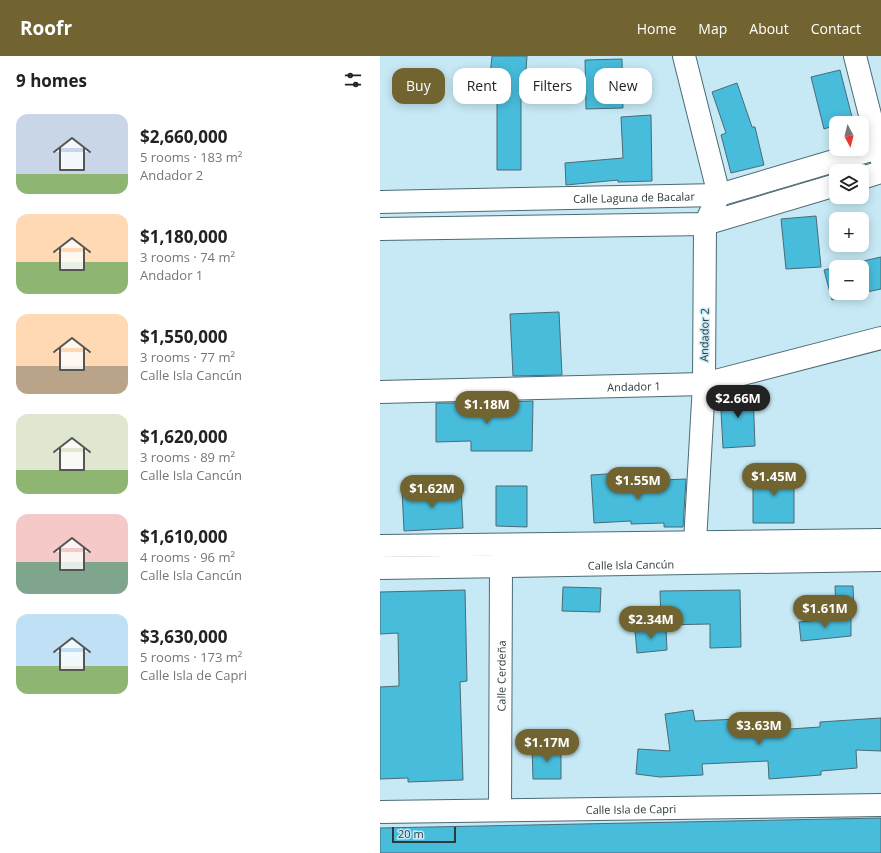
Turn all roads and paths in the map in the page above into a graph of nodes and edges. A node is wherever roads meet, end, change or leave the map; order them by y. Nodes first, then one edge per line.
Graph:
1 (684, 56) edge
2 (855, 56) edge
3 (880, 151) edge
4 (881, 172) edge
5 (869, 176) edge
6 (829, 187) edge
7 (719, 195) junction
8 (380, 202) edge
9 (705, 224) junction
10 (380, 229) edge
11 (881, 338) edge
12 (704, 384) junction
13 (380, 392) edge
14 (881, 540) edge
15 (695, 542) junction
16 (506, 544) junction
17 (380, 546) edge
18 (881, 560) edge
19 (501, 566) junction
20 (380, 568) edge
21 (881, 805) edge
22 (500, 810) junction
23 (380, 812) edge

1 - 7 street
2 - 3 street
3 - 7 street, Calle Laguna de Bacalar
4 - 5 street
6 - 9 street
7 - 8 street, Calle Laguna de Bacalar
7 - 9 street
9 - 10 street
9 - 12 street, Andador 2
11 - 12 street, Andador 1
12 - 13 street, Andador 1
12 - 15 street, Andador 2
14 - 15 street, Calle Isla Cancún
15 - 16 street, Calle Isla Cancún
16 - 17 street, Calle Isla Cancún
16 - 19 street, Calle Cerdeña
18 - 19 street, Calle Isla Cancún
19 - 20 street, Calle Isla Cancún
19 - 22 street, Calle Cerdeña
21 - 22 street, Calle Isla de Capri
22 - 23 street, Calle Isla de Capri

